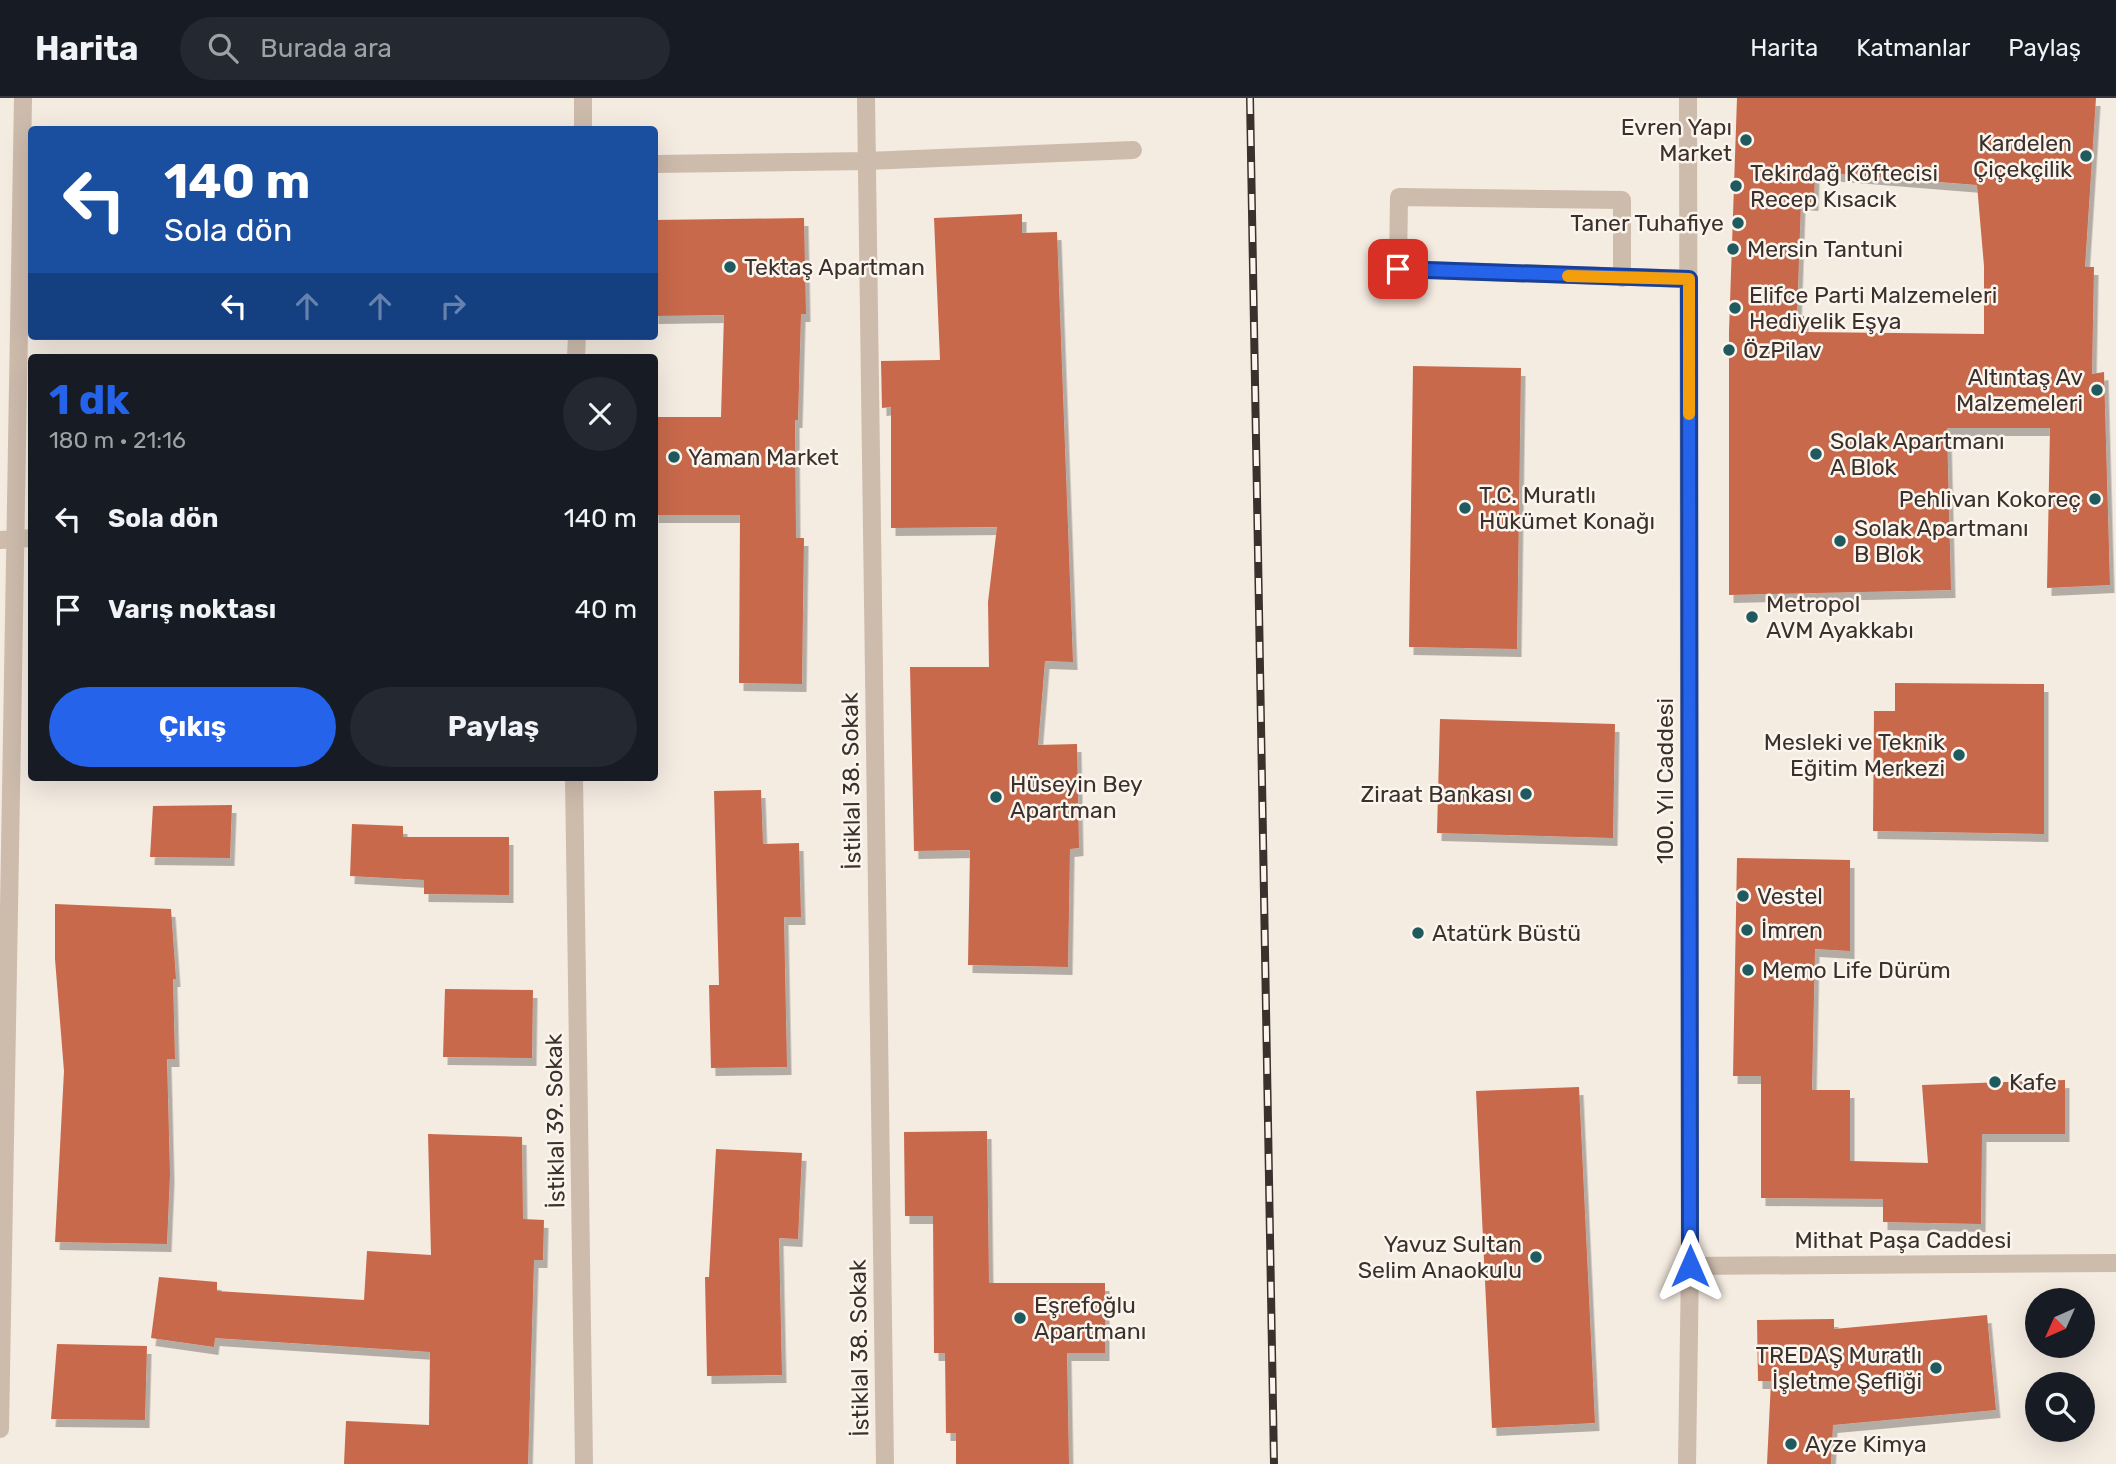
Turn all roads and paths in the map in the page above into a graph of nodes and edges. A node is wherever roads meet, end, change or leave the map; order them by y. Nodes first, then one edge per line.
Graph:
1 (23, 98) edge
2 (583, 98) edge
3 (866, 98) edge
4 (1688, 98) edge
5 (583, 126) edge
6 (1133, 150) dead end
7 (867, 161) junction
8 (658, 164) edge
9 (1622, 278) junction
10 (1689, 279) junction
11 (28, 538) edge
12 (7, 539) edge
13 (574, 781) edge
14 (2116, 1263) edge
15 (1690, 1266) junction
16 (0, 1429) edge
17 (584, 1464) edge
18 (885, 1464) edge
19 (1687, 1464) edge

1 - 12 street
2 - 5 street
3 - 7 street, İstiklal 38. Sokak
4 - 10 street, 100. Yıl Caddesi
6 - 7 street
7 - 8 street
7 - 18 street, İstiklal 38. Sokak
9 - 9 street
9 - 10 street
10 - 15 street, 100. Yıl Caddesi
11 - 12 street
12 - 16 street
13 - 17 street, İstiklal 39. Sokak
14 - 15 street, Mithat Paşa Caddesi
15 - 19 street, 100. Yıl Caddesi

